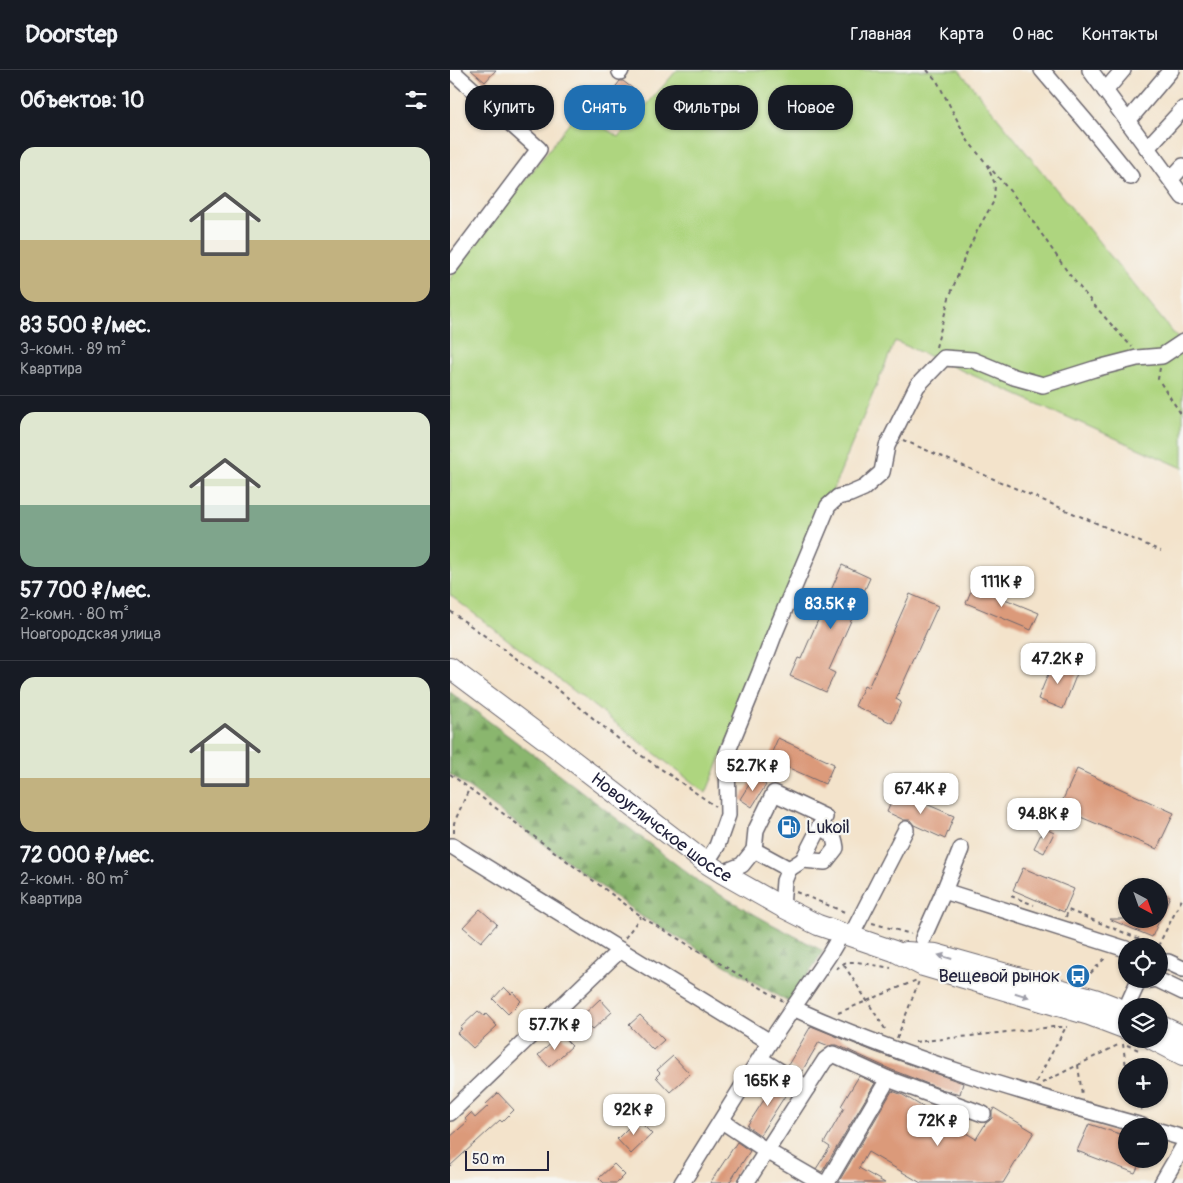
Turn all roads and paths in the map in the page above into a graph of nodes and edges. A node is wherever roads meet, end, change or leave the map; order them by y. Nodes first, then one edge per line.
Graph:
1 (451, 70) edge
2 (927, 70) edge
3 (1042, 70) edge
4 (1090, 70) edge
5 (1123, 70) edge
6 (1171, 70) edge
7 (1105, 91) junction
8 (1183, 109) edge
9 (1127, 122) junction
10 (1147, 148) junction
11 (986, 163) junction
12 (1183, 166) edge
13 (1130, 178) dead end
14 (1170, 179) junction
15 (1183, 197) edge
16 (450, 267) edge
17 (1183, 342) edge
18 (1162, 356) junction
19 (1143, 357) junction
20 (930, 372) junction
21 (1183, 417) edge
22 (892, 436) junction
23 (1160, 551) dead end
24 (450, 610) edge
25 (450, 668) edge
26 (450, 774) edge
27 (469, 789) junction
28 (728, 815) junction
29 (819, 827) junction
30 (906, 829) dead end
31 (451, 846) edge
32 (961, 849) dead end
33 (754, 850) junction
34 (804, 860) junction
35 (714, 868) junction
36 (789, 869) junction
37 (944, 891) junction
38 (1011, 896) dead end
39 (1183, 897) edge
40 (782, 907) junction
41 (1038, 907) dead end
42 (641, 916) junction
43 (1066, 917) dead end
44 (846, 935) junction
45 (923, 938) dead end
46 (1138, 938) edge
47 (1162, 938) edge
48 (1118, 946) edge
49 (618, 949) junction
50 (1106, 957) dead end
51 (895, 960) junction
52 (844, 964) junction
53 (1168, 964) edge
54 (1183, 969) edge
55 (833, 972) dead end
56 (914, 976) dead end
57 (920, 978) junction
58 (1080, 984) dead end
59 (1168, 985) edge
60 (1183, 992) edge
61 (867, 1001) junction
62 (1118, 1006) edge
63 (793, 1008) junction
64 (835, 1014) dead end
65 (1168, 1029) edge
66 (1118, 1032) edge
67 (1183, 1036) edge
68 (890, 1037) dead end
69 (1118, 1040) edge
70 (770, 1042) junction
71 (914, 1042) dead end
72 (895, 1044) dead end
73 (1157, 1048) edge
74 (1183, 1055) edge
75 (760, 1059) junction
76 (1078, 1065) junction
77 (888, 1080) junction
78 (807, 1088) junction
79 (1084, 1110) junction
80 (450, 1113) edge
81 (983, 1114) dead end
82 (1118, 1119) edge
83 (722, 1121) junction
84 (1168, 1134) edge
85 (1183, 1138) edge
86 (1183, 1148) edge
87 (767, 1151) junction
88 (682, 1183) edge
89 (746, 1183) edge
90 (822, 1183) edge
91 (827, 1183) edge
92 (1162, 1183) edge

1 - 16 street
2 - 11 path
3 - 13 street
4 - 7 street
5 - 7 street
6 - 9 street
7 - 9 street
8 - 10 street
9 - 10 street
10 - 14 street
11 - 19 path
11 - 20 path
12 - 14 street
14 - 15 street
17 - 18 street
18 - 19 street
18 - 21 path
19 - 20 street
20 - 22 street
22 - 23 path
22 - 28 street
24 - 28 path
25 - 35 main road, Новоугличское шоссе
26 - 27 path
27 - 31 path
27 - 42 path
28 - 35 street
29 - 33 street
29 - 34 street
29 - 34 street
30 - 44 street
31 - 49 street
32 - 37 street
33 - 35 street
33 - 36 street
34 - 36 street
35 - 40 main road, Новоугличское шоссе
36 - 40 street
37 - 45 street
37 - 48 street
38 - 41 path
39 - 47 path
40 - 44 main road, Новоугличское шоссе
42 - 49 path
42 - 63 path
43 - 46 path
44 - 51 main road, Новоугличское шоссе
44 - 63 street
49 - 70 street
49 - 80 street
50 - 58 path
51 - 52 path
62 -> 51 main road, Новоугличское шоссе
51 -> 66 main road, Новоугличское шоссе
52 - 55 path
52 - 61 path
53 - 54 street
56 - 57 path
57 - 61 path
57 - 72 path
59 - 60 street
61 - 64 path
61 - 68 path
63 - 70 street
63 - 79 street
65 - 67 main road
69 - 76 path
70 - 75 street
71 - 76 path
73 - 74 main road
75 - 78 street
75 - 83 street
76 - 79 path
77 - 78 street
77 - 81 street
77 - 91 street
78 - 87 street
79 - 82 street
83 - 87 street
83 - 88 street
84 - 85 street
86 - 92 street
87 - 89 street
87 - 90 street

